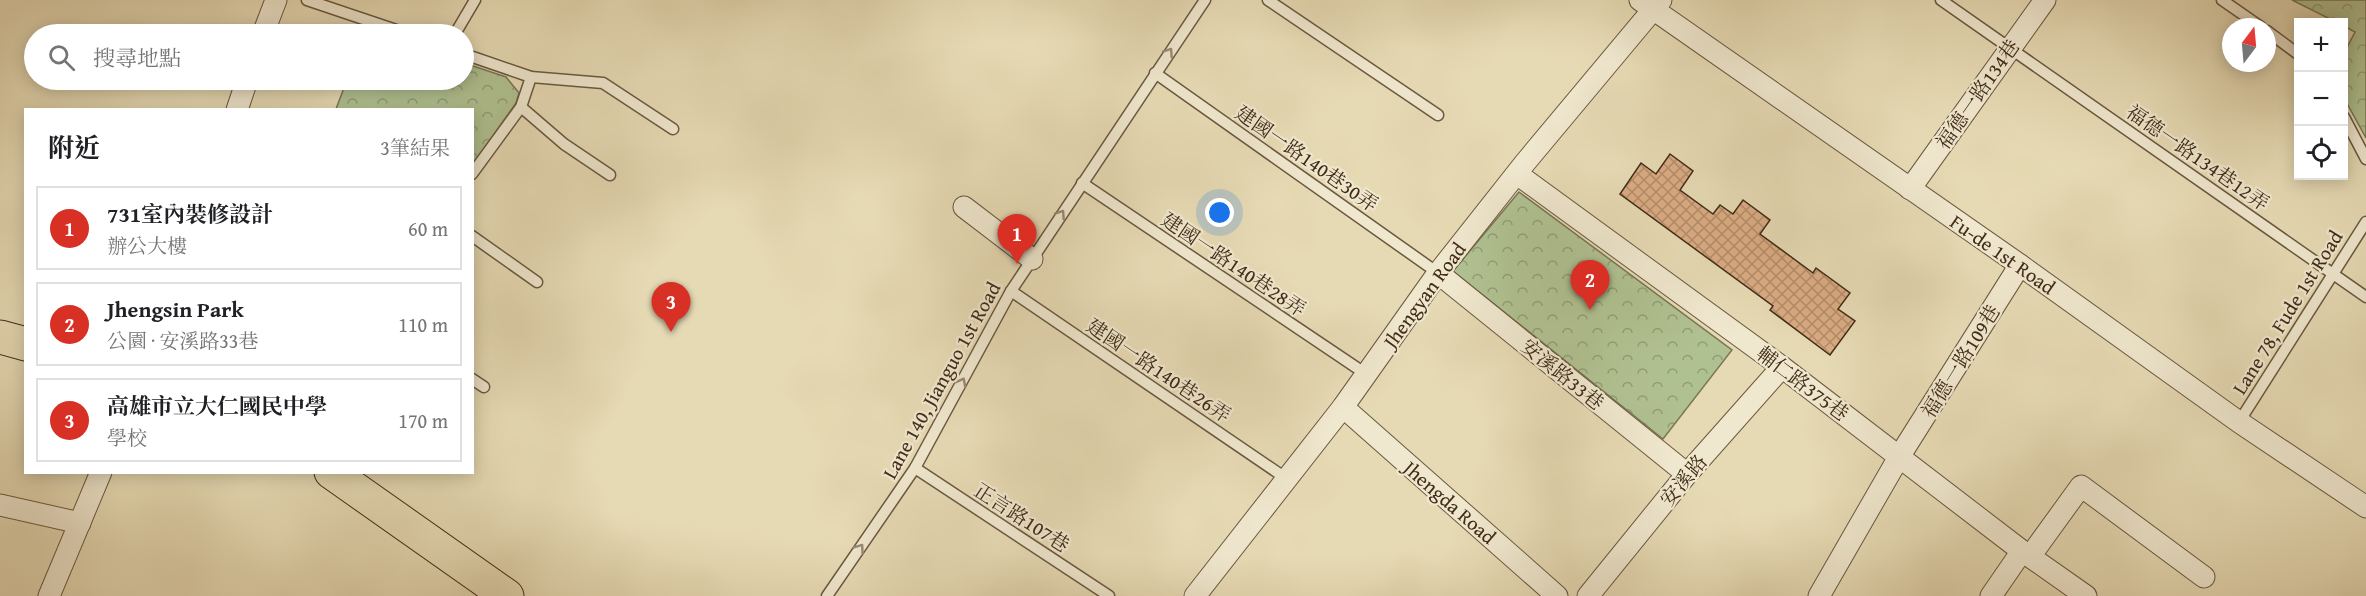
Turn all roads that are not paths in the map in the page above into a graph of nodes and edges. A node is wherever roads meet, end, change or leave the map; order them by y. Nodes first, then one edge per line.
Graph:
1 (276, 0) edge
2 (307, 0) edge
3 (475, 0) edge
4 (1204, 0) edge
5 (1268, 0) edge
6 (1941, 0) edge
7 (2045, 0) edge
8 (2222, 0) edge
9 (1652, 4) edge
10 (2248, 18) edge
11 (267, 24) edge
12 (378, 24) edge
13 (461, 24) edge
14 (2276, 38) edge
15 (2010, 48) junction
16 (2294, 51) edge
17 (474, 57) edge
18 (1155, 73) junction
19 (531, 77) junction
20 (244, 90) edge
21 (521, 107) junction
22 (238, 108) edge
23 (1438, 116) dead end
24 (2348, 126) edge
25 (673, 129) dead end
26 (2366, 159) edge
27 (474, 171) edge
28 (1517, 174) junction
29 (610, 176) dead end
30 (1082, 183) junction
31 (1910, 189) junction
32 (964, 207) dead end
33 (2366, 222) edge
34 (474, 237) edge
35 (1032, 259) junction
36 (2020, 265) junction
37 (1438, 273) junction
38 (2332, 273) junction
39 (537, 282) dead end
40 (1011, 291) junction
41 (2366, 297) edge
42 (0, 337) edge
43 (24, 343) edge
44 (1782, 367) junction
45 (1366, 374) junction
46 (474, 380) edge
47 (484, 387) dead end
48 (1343, 407) junction
49 (2239, 422) junction
50 (1899, 457) junction
51 (915, 468) junction
52 (100, 474) edge
53 (334, 474) edge
54 (1687, 474) junction
55 (1287, 479) junction
56 (0, 505) edge
57 (2366, 507) edge
58 (80, 523) junction
59 (2026, 553) junction
60 (2204, 577) dead end
61 (49, 596) edge
62 (507, 596) edge
63 (827, 596) edge
64 (1109, 596) edge
65 (1195, 596) edge
66 (1557, 596) edge
67 (1588, 596) edge
68 (1819, 596) edge
69 (1991, 596) edge
70 (2086, 596) edge

1 - 11 street
2 - 12 lane
3 - 13 lane
18 -> 4 lane, Lane 140, Jianguo 1st Road
5 - 23 lane
6 - 15 lane, 福德一路134巷12弄
7 - 15 street, 福德一路134巷
8 - 10 lane
9 - 28 street, Jhengyan Road
9 - 31 street, Fu-de 1st Road
14 - 16 lane
15 - 31 street, 福德一路134巷
15 - 38 lane, 福德一路134巷12弄
17 - 19 lane
18 - 30 lane, Lane 140, Jianguo 1st Road
18 - 37 lane, 建國一路140巷30弄
19 - 21 lane
19 - 25 lane
20 - 22 street
21 - 27 lane
21 - 29 lane
24 - 26 lane
28 - 37 street, Jhengyan Road
28 - 44 street, 輔仁路375巷
35 -> 30 lane, Lane 140, Jianguo 1st Road
30 - 45 lane, 建國一路140巷28弄
31 - 36 street, Fu-de 1st Road
32 - 35 street
33 - 38 lane, Lane 78, Fude 1st Road
34 - 39 lane
35 - 40 lane, Lane 140, Jianguo 1st Road
36 - 49 street, Fu-de 1st Road
36 - 50 street, 福德一路109巷
37 - 45 street, Jhengyan Road
37 - 54 street, 安溪路33巷
38 - 41 lane, 福德一路134巷12弄
38 - 49 lane, Lane 78, Fude 1st Road
51 -> 40 lane, Lane 140, Jianguo 1st Road
40 - 55 lane, 建國一路140巷26弄
42 - 43 main road
44 - 50 street, 輔仁路375巷
44 - 54 street, 安溪路
45 - 48 street, Jhengyan Road
46 - 47 lane
48 - 55 street, Jhengyan Road
48 - 66 street, Jhengda Road
49 - 57 street, Fu-de 1st Road
50 - 59 street, 輔仁路375巷
50 - 68 street, 福德一路109巷
63 -> 51 lane, Lane 140, Jianguo 1st Road
51 - 64 lane, 正言路107巷
52 - 58 street
53 - 62 main road
54 - 67 street, 安溪路
55 - 65 street, Jhengyan Road
56 - 58 street
58 - 61 street
59 - 60 street
59 - 69 street
59 - 70 street, 輔仁路375巷

